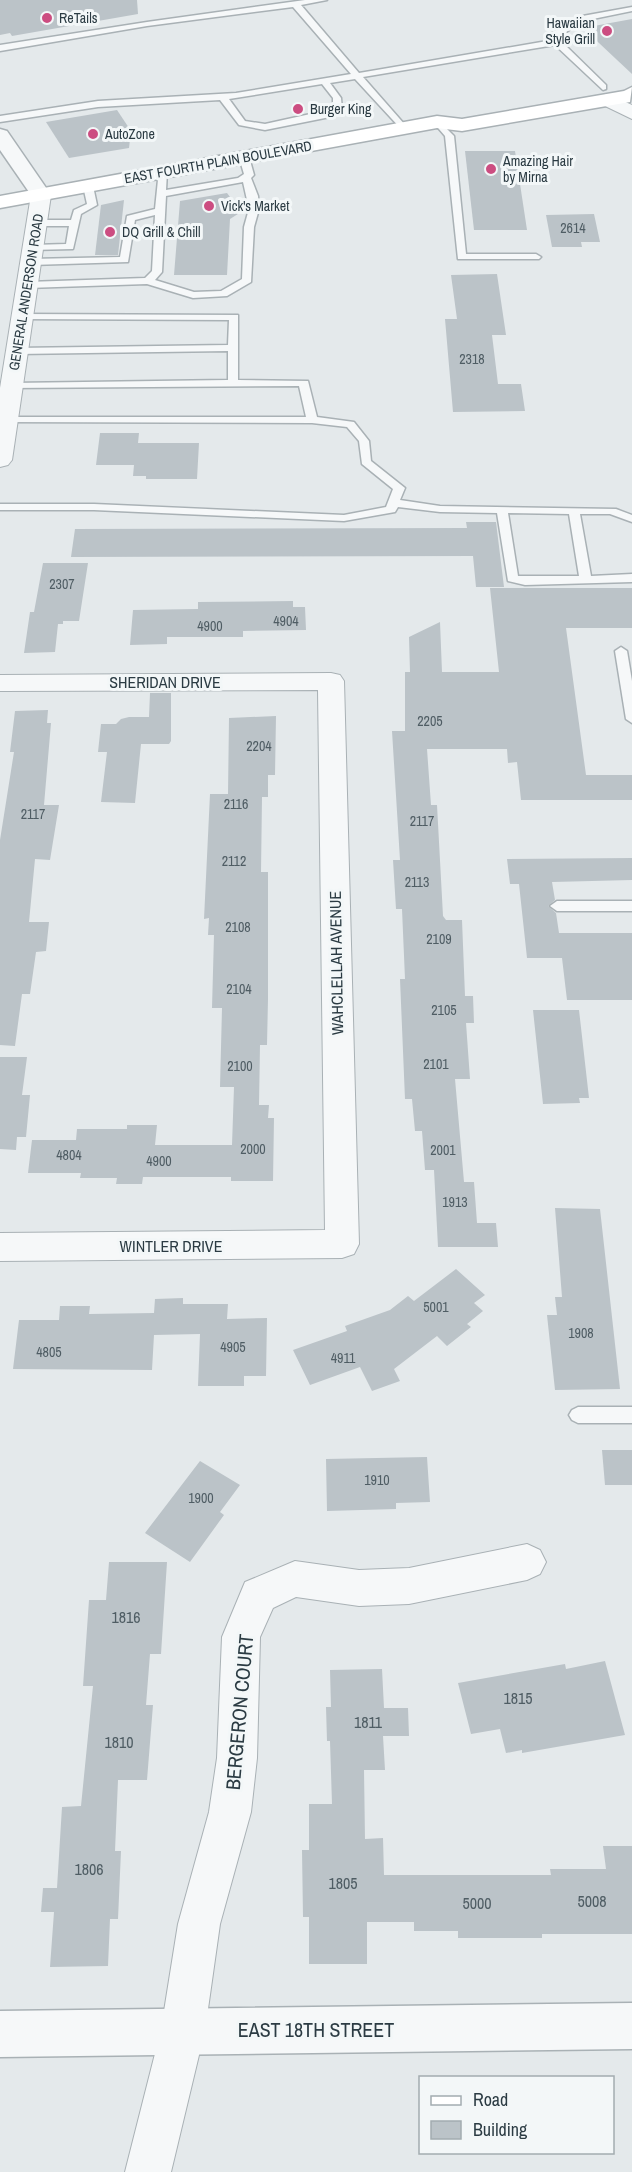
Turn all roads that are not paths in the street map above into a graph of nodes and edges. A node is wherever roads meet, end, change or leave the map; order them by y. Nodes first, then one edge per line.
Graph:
1 (322, 0) edge
2 (295, 4) junction
3 (632, 9) edge
4 (558, 42) junction
5 (0, 48) edge
6 (357, 76) junction
7 (324, 81) junction
8 (632, 91) edge
9 (605, 94) junction
10 (223, 97) junction
11 (632, 113) edge
12 (0, 119) edge
13 (437, 122) junction
14 (403, 128) junction
15 (0, 135) edge
16 (244, 157) junction
17 (162, 172) junction
18 (244, 179) junction
19 (88, 186) junction
20 (161, 194) junction
21 (41, 195) junction
22 (0, 202) edge
23 (160, 212) junction
24 (37, 223) junction
25 (75, 223) junction
26 (70, 247) junction
27 (32, 255) junction
28 (536, 257) dead end
29 (68, 261) junction
30 (148, 281) junction
31 (27, 285) junction
32 (22, 317) junction
33 (234, 348) junction
34 (17, 351) junction
35 (233, 383) junction
36 (12, 386) junction
37 (6, 420) junction
38 (312, 420) junction
39 (0, 453) edge
40 (394, 502) junction
41 (0, 507) edge
42 (502, 510) junction
43 (574, 511) junction
44 (632, 519) edge
45 (632, 578) edge
46 (586, 580) junction
47 (621, 651) dead end
48 (628, 676) edge
49 (331, 681) joint
50 (0, 683) edge
51 (632, 719) edge
52 (557, 906) dead end
53 (632, 906) edge
54 (342, 1244) joint
55 (0, 1247) edge
56 (632, 1415) edge
57 (578, 1416) dead end
58 (527, 1562) dead end
59 (632, 2026) edge
60 (183, 2030) junction
61 (0, 2034) edge
62 (148, 2172) edge

1 - 2 lane
2 - 5 lane
2 - 6 lane
3 - 4 lane
4 - 6 lane
4 - 9 lane
6 - 7 lane
6 - 14 lane
7 - 10 lane
7 - 10 lane
8 - 9 main road, EAST FOURTH PLAIN BOULEVARD
9 - 11 street
9 - 13 main road, EAST FOURTH PLAIN BOULEVARD
10 - 12 lane
13 - 14 main road, EAST FOURTH PLAIN BOULEVARD
13 - 28 lane
14 - 16 main road, EAST FOURTH PLAIN BOULEVARD
15 - 21 street
16 - 17 main road, EAST FOURTH PLAIN BOULEVARD
16 - 18 lane
17 - 19 main road, EAST FOURTH PLAIN BOULEVARD
17 - 20 lane
18 - 20 lane
18 - 30 lane
19 - 21 main road, EAST FOURTH PLAIN BOULEVARD
19 - 25 lane
20 - 23 lane
21 - 22 main road, EAST FOURTH PLAIN BOULEVARD
21 - 24 street, GENERAL ANDERSON ROAD
23 - 29 lane
23 - 30 lane
24 - 25 lane
24 - 27 street, GENERAL ANDERSON ROAD
25 - 26 lane
26 - 27 lane
26 - 29 lane
27 - 29 lane
27 - 31 street, GENERAL ANDERSON ROAD
30 - 31 lane
31 - 32 street, GENERAL ANDERSON ROAD
32 - 33 lane
32 - 34 street, GENERAL ANDERSON ROAD
33 - 34 lane
33 - 35 lane
34 - 36 street, GENERAL ANDERSON ROAD
35 - 36 lane
35 - 38 lane
36 - 37 street, GENERAL ANDERSON ROAD
37 - 38 lane
37 - 39 street, GENERAL ANDERSON ROAD
38 - 40 lane
40 - 41 lane
40 - 42 lane
42 - 43 lane
42 - 46 lane
43 - 44 lane
43 - 46 lane
45 - 46 lane
47 - 48 lane
48 - 51 lane
49 - 50 street, SHERIDAN DRIVE
49 - 54 street, WAHCLELLAH AVENUE
52 - 53 lane
54 - 55 street, WINTLER DRIVE
56 - 57 lane
58 - 60 street, BERGERON COURT
59 - 60 street, EAST 18TH STREET
60 - 61 street, EAST 18TH STREET
60 - 62 street, BERGERON COURT

